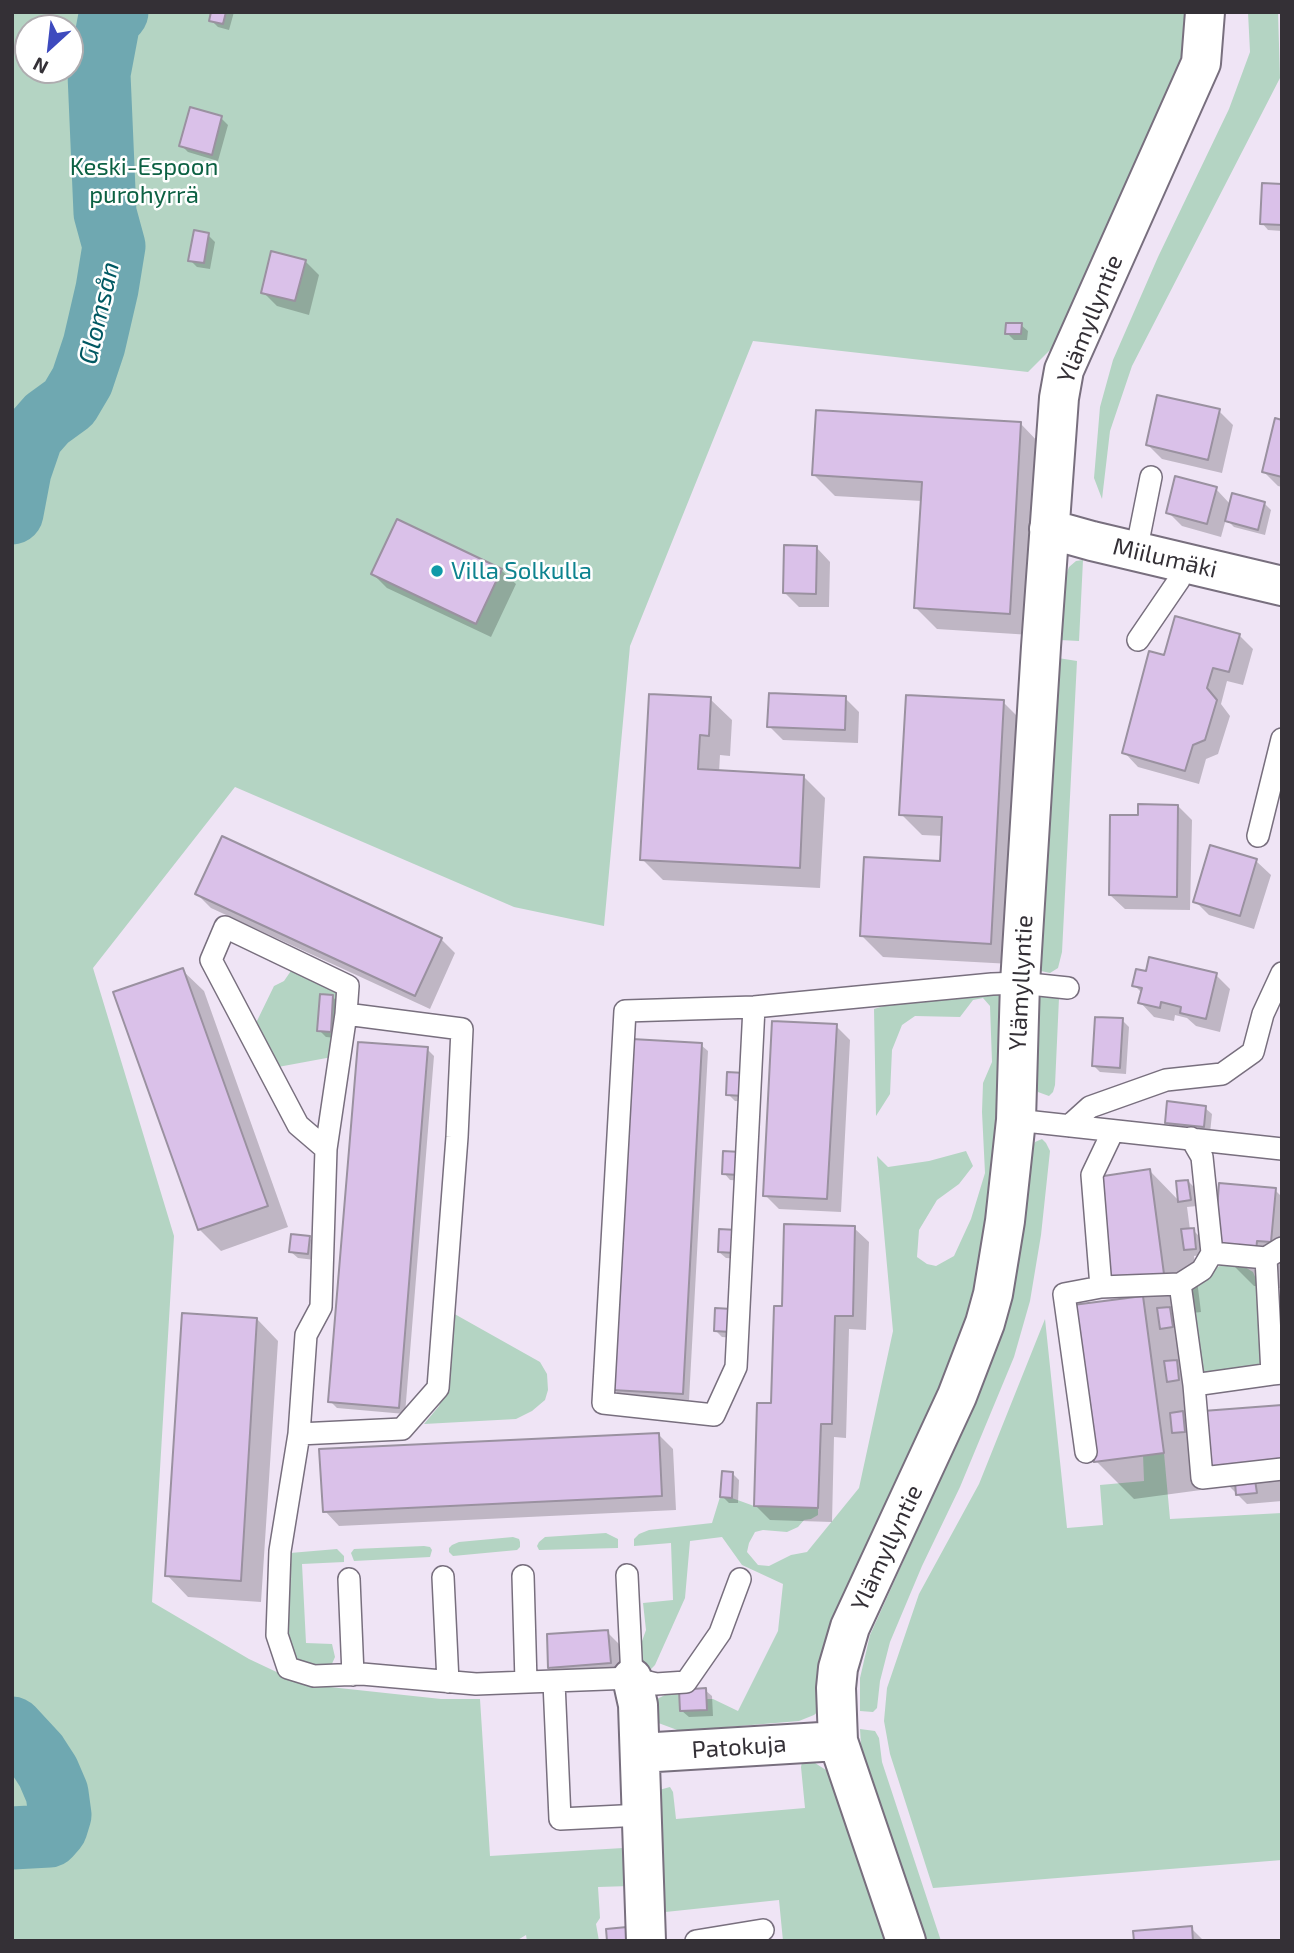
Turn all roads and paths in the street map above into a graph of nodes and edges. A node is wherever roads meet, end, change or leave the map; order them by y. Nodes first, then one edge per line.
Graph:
1 (1205, 12) edge
2 (1152, 477) dead end
3 (1049, 529) junction
4 (1136, 552) junction
5 (1182, 562) junction
6 (1282, 586) edge
7 (1138, 640) dead end
8 (1282, 739) edge
9 (1258, 836) dead end
10 (1282, 973) edge
11 (1020, 983) junction
12 (1068, 988) dead end
13 (754, 1007) junction
14 (346, 1014) junction
15 (1016, 1120) junction
16 (1069, 1126) junction
17 (1114, 1131) junction
18 (1191, 1138) junction
19 (326, 1149) junction
20 (1282, 1149) edge
21 (1212, 1253) junction
22 (1274, 1253) edge
23 (1180, 1284) junction
24 (1101, 1287) junction
25 (1277, 1374) edge
26 (1194, 1385) junction
27 (299, 1434) junction
28 (1086, 1452) dead end
29 (1282, 1469) edge
30 (627, 1575) dead end
31 (523, 1576) dead end
32 (443, 1577) dead end
33 (349, 1579) dead end
34 (740, 1579) dead end
35 (353, 1675) junction
36 (632, 1678) junction
37 (448, 1682) junction
38 (526, 1682) junction
39 (554, 1682) junction
40 (838, 1741) junction
41 (640, 1753) junction
42 (642, 1815) junction
43 (763, 1930) dead end
44 (646, 1941) edge
45 (695, 1941) edge
46 (906, 1941) edge

1 - 3 street, Ylämyllyntie
2 - 4 lane
3 - 4 street, Miilumäki
3 - 11 street, Ylämyllyntie
4 - 5 street, Miilumäki
5 - 6 street, Miilumäki
5 - 7 lane
8 - 9 lane
10 - 16 lane
11 - 12 lane
11 - 13 lane
11 - 15 street, Ylämyllyntie
13 - 13 lane
14 - 19 lane
14 - 19 lane
14 - 27 lane
15 - 16 lane
15 - 40 street, Ylämyllyntie
16 - 17 lane
17 - 18 lane
17 - 24 lane
18 - 20 lane
18 - 21 lane
19 - 27 lane
21 - 22 lane
21 - 23 lane
22 - 25 lane
23 - 24 lane
23 - 26 lane
24 - 28 lane
25 - 26 lane
26 - 29 lane
27 - 35 lane
30 - 36 lane
31 - 38 lane
32 - 37 lane
33 - 35 lane
34 - 36 lane
35 - 37 lane
36 - 39 lane
36 - 41 street
37 - 38 lane
38 - 39 lane
39 - 42 lane
40 - 41 street, Patokuja
40 - 46 street, Ylämyllyntie
41 - 42 street
42 - 44 street
43 - 45 lane

